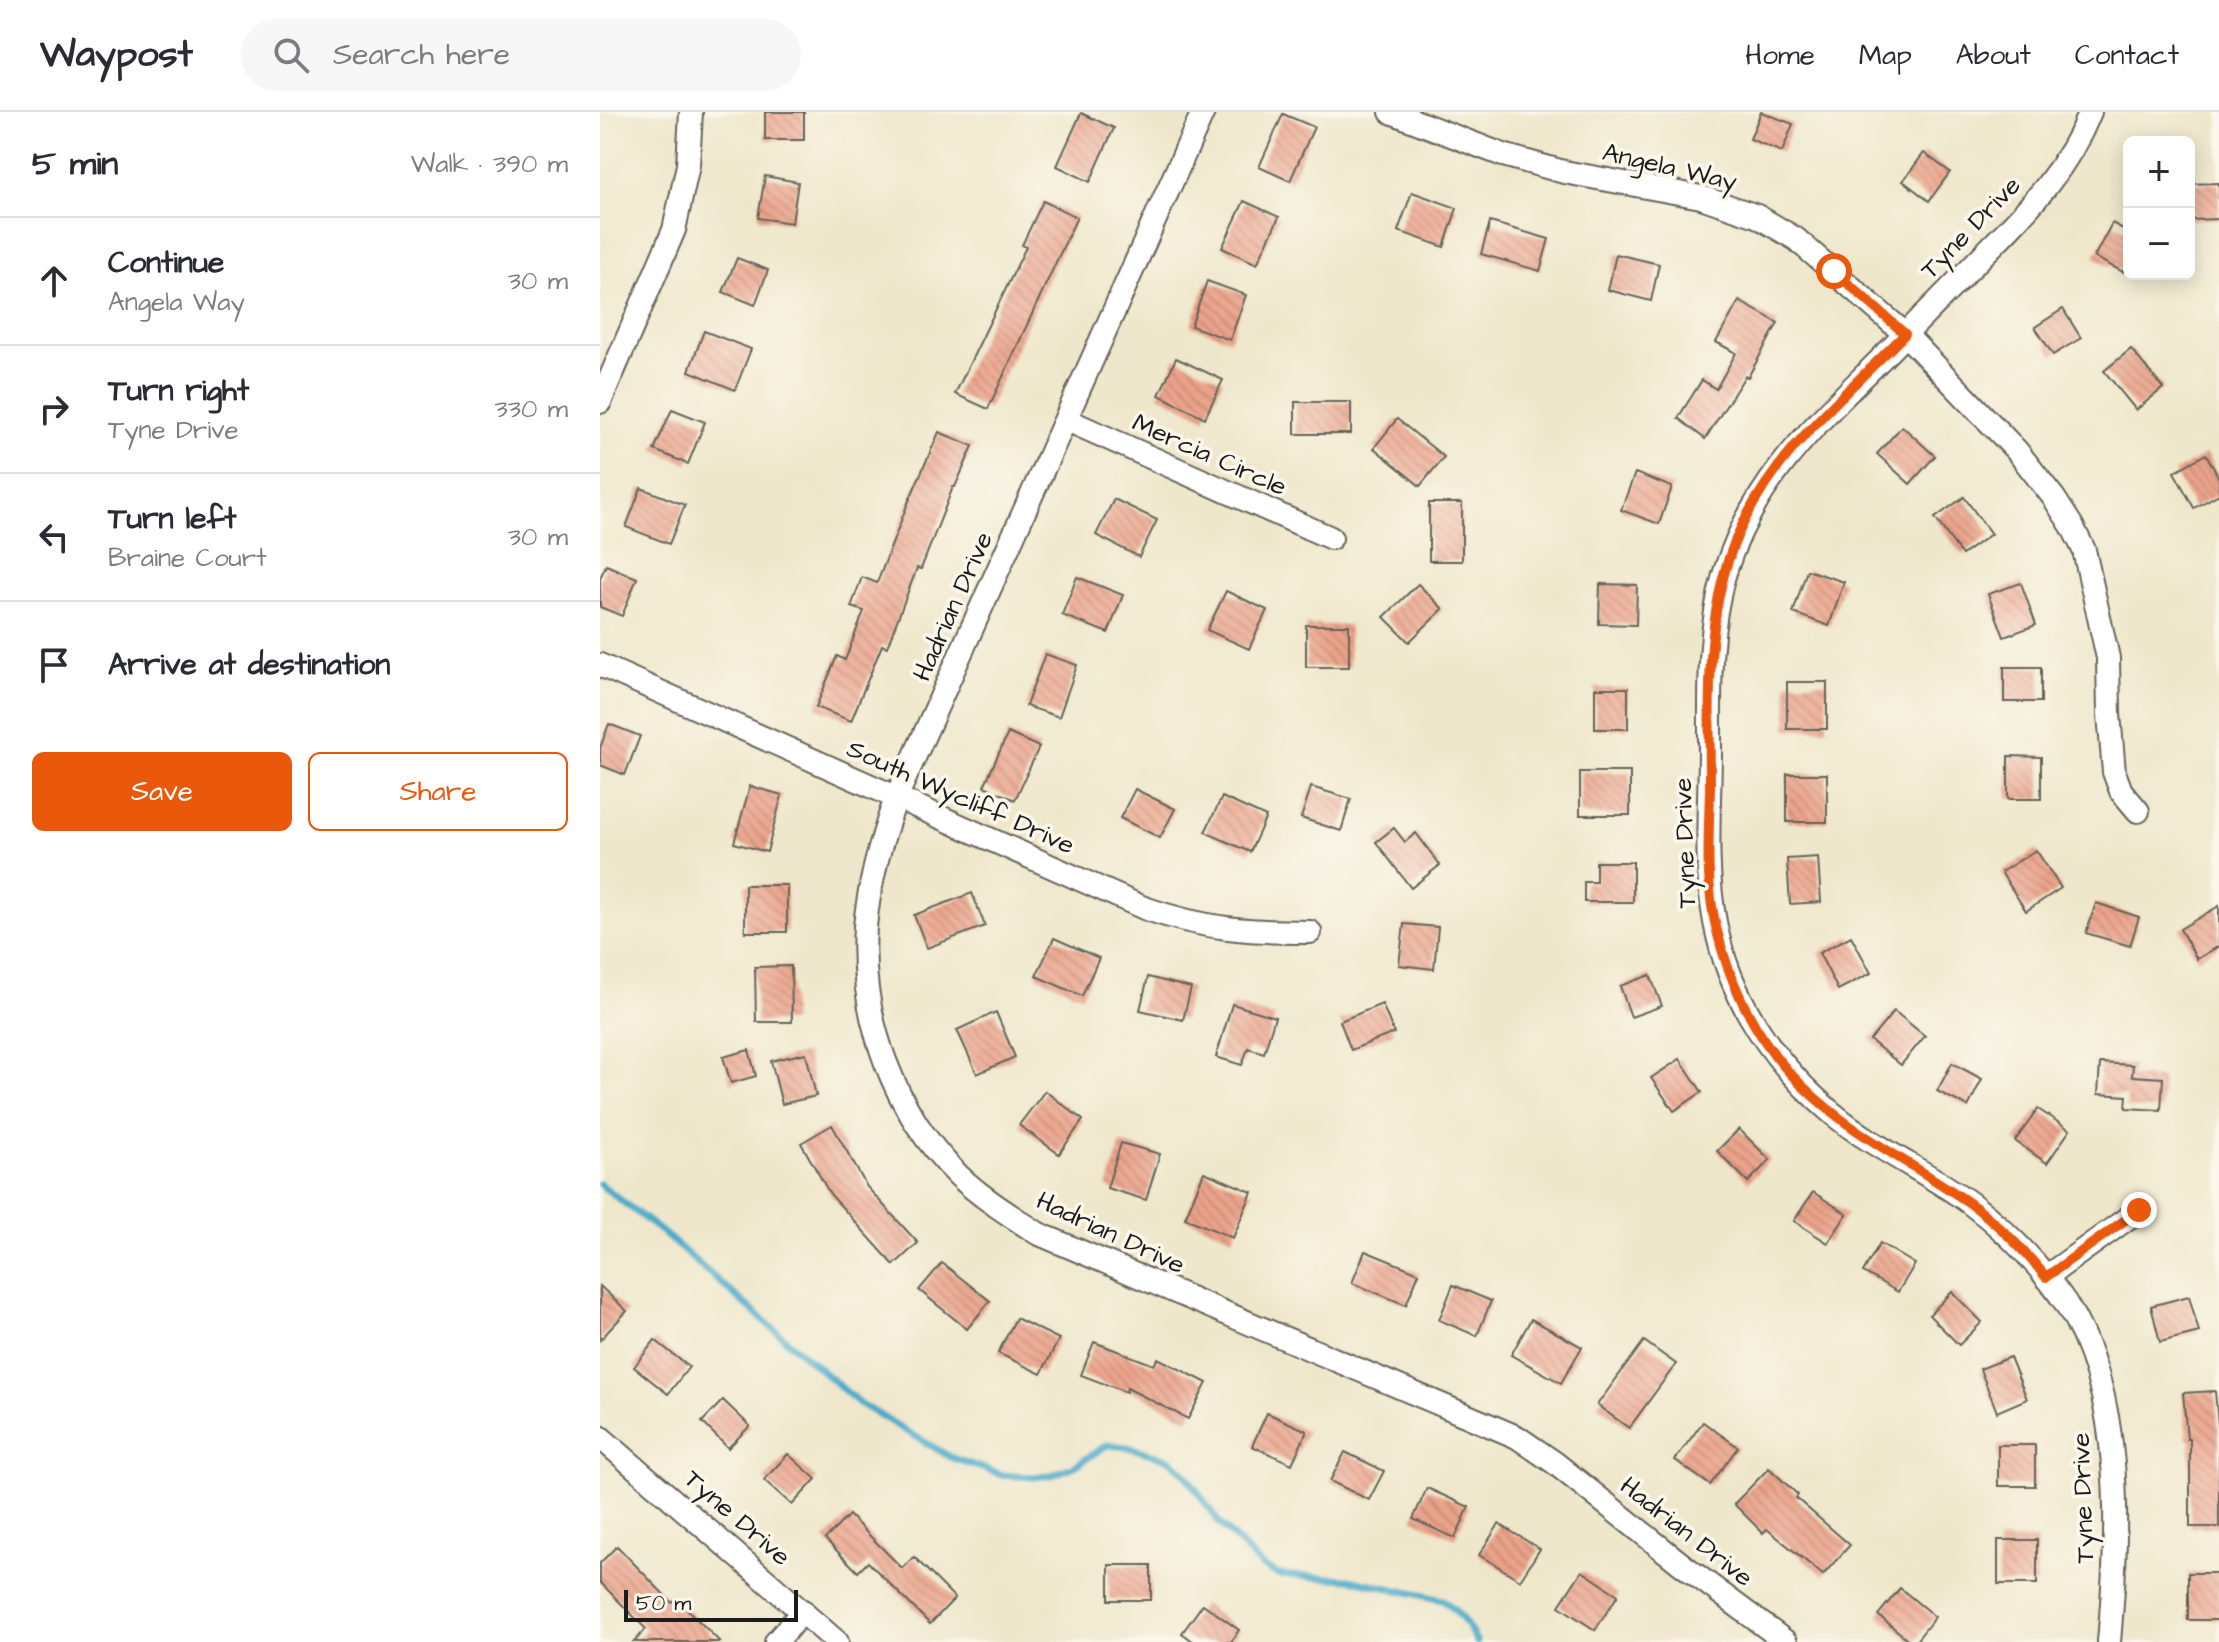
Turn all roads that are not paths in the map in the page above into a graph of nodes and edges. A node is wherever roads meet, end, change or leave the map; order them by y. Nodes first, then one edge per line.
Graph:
1 (691, 112) edge
2 (1203, 112) edge
3 (1391, 112) edge
4 (2090, 112) edge
5 (1905, 334) junction
6 (600, 402) edge
7 (1067, 420) junction
8 (1331, 538) dead end
9 (600, 665) edge
10 (896, 798) junction
11 (2138, 811) dead end
12 (1310, 932) dead end
13 (2139, 1210) dead end
14 (2046, 1277) junction
15 (600, 1437) edge
16 (803, 1611) junction
17 (776, 1642) edge
18 (837, 1642) edge
19 (1786, 1642) edge
20 (2109, 1642) edge

1 - 6 street
2 - 7 street, Hadrian Drive
3 - 5 street, Angela Way
4 - 5 street, Tyne Drive
5 - 11 street, Angela Way
5 - 14 street, Tyne Drive
7 - 8 street, Mercia Circle
7 - 10 street, Hadrian Drive
9 - 10 street, South Wycliff Drive
10 - 12 street, South Wycliff Drive
10 - 19 street, Hadrian Drive
13 - 14 street
14 - 20 street, Tyne Drive
15 - 16 street, Tyne Drive
16 - 17 street
16 - 18 street, Tyne Drive

